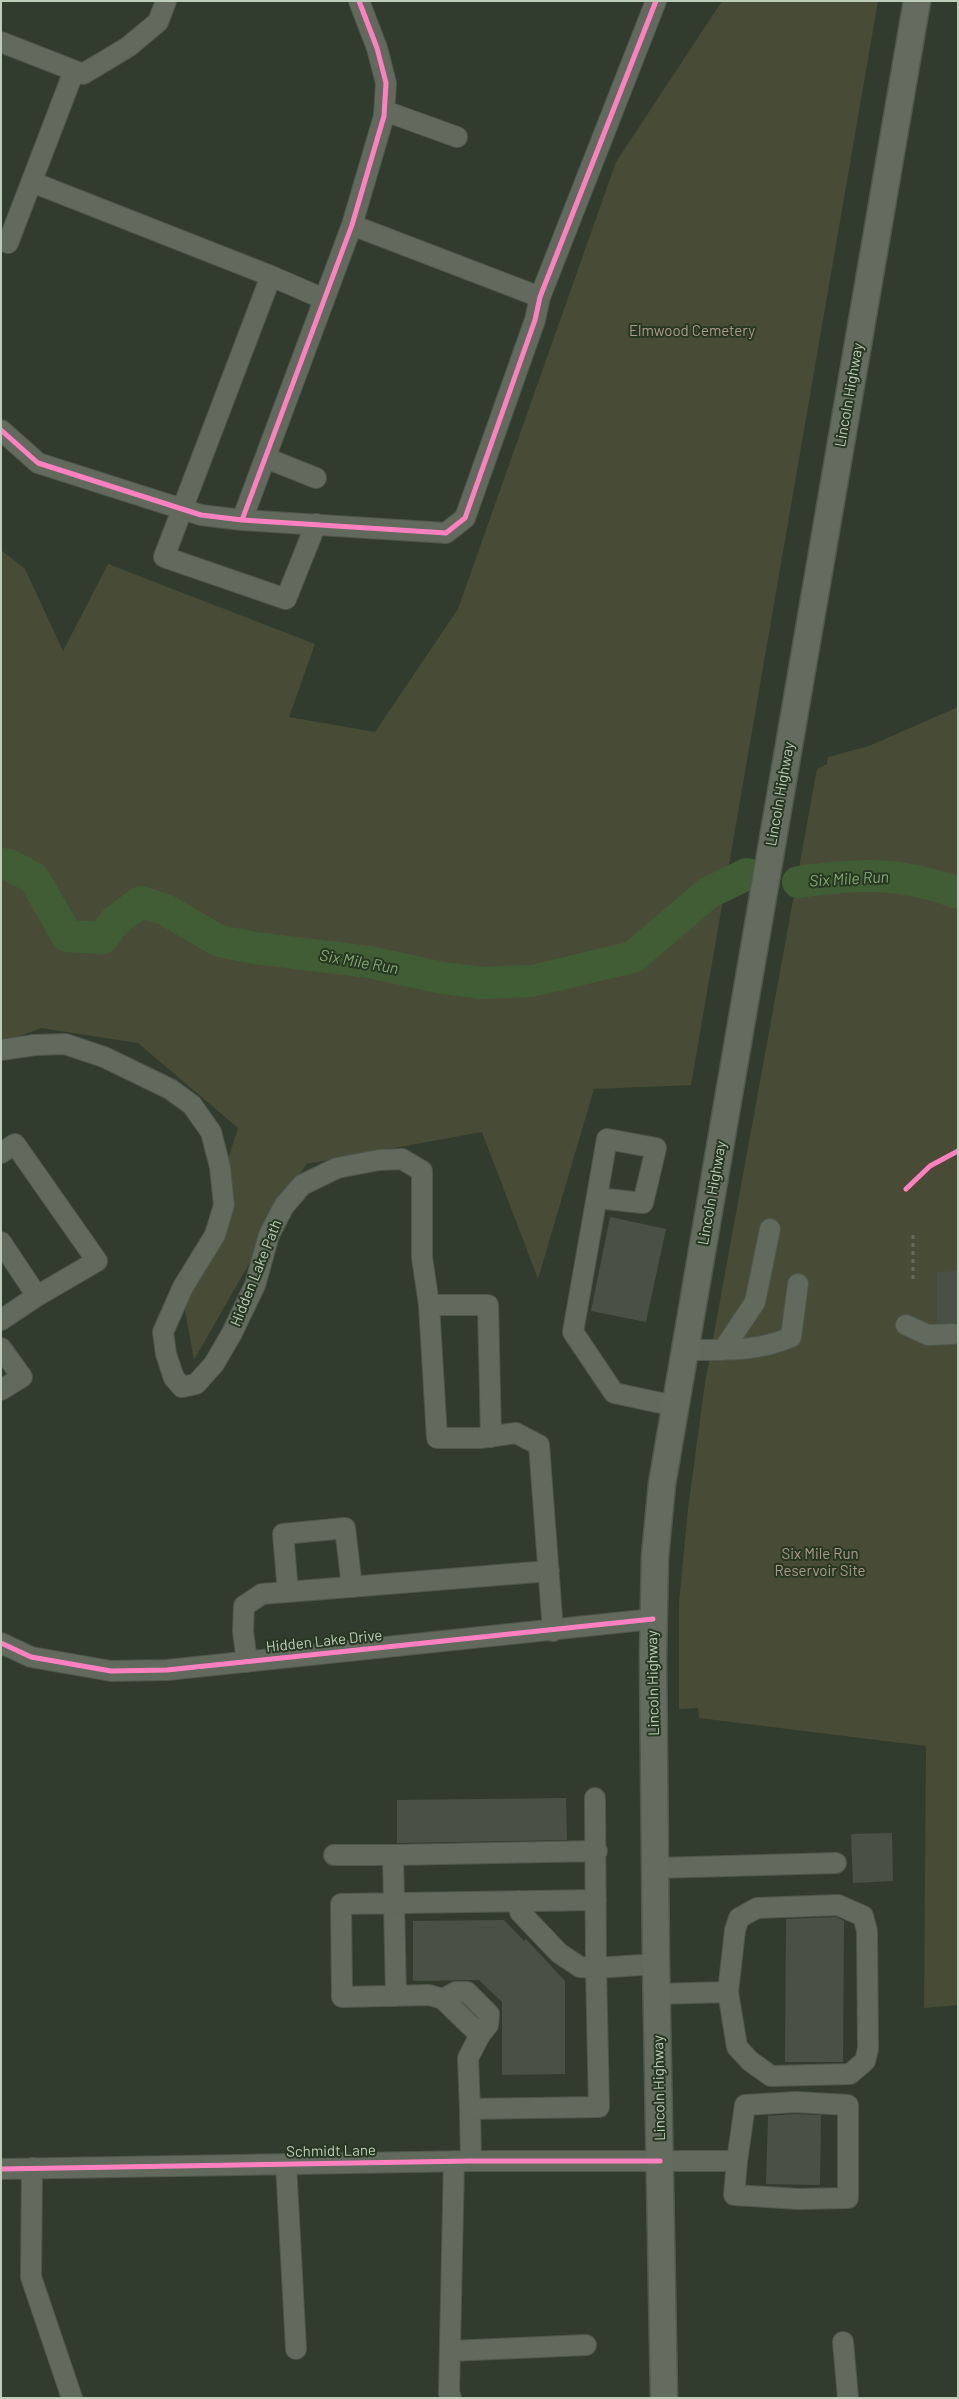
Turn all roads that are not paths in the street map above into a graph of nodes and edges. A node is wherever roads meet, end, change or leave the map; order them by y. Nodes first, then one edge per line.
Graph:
1 (166, 1) edge
2 (359, 1) edge
3 (656, 1) edge
4 (917, 1) edge
5 (1, 42) edge
6 (74, 70) junction
7 (385, 110) junction
8 (457, 137) dead end
9 (32, 182) junction
10 (352, 225) junction
11 (8, 243) dead end
12 (271, 276) junction
13 (540, 297) junction
14 (324, 299) junction
15 (1, 430) edge
16 (266, 458) junction
17 (316, 478) dead end
18 (181, 508) junction
19 (242, 520) junction
20 (316, 524) junction
21 (1, 1050) edge
22 (1, 1153) edge
23 (597, 1198) dead end
24 (770, 1229) dead end
25 (1, 1242) edge
26 (798, 1284) dead end
27 (37, 1296) junction
28 (430, 1304) junction
29 (1, 1320) edge
30 (906, 1325) dead end
31 (953, 1334) dead end
32 (1, 1348) edge
33 (686, 1350) junction
34 (723, 1350) junction
35 (1, 1390) edge
36 (675, 1406) junction
37 (491, 1437) junction
38 (549, 1571) junction
39 (352, 1587) junction
40 (288, 1592) junction
41 (653, 1619) junction
42 (553, 1631) junction
43 (1, 1643) edge
44 (246, 1662) junction
45 (595, 1798) dead end
46 (596, 1851) junction
47 (334, 1855) dead end
48 (392, 1855) junction
49 (836, 1863) dead end
50 (656, 1868) junction
51 (596, 1900) junction
52 (520, 1901) junction
53 (393, 1903) junction
54 (656, 1964) junction
55 (596, 1968) junction
56 (728, 1992) junction
57 (656, 1994) junction
58 (396, 1996) junction
59 (470, 2109) junction
60 (463, 2161) junction
61 (660, 2161) junction
62 (737, 2161) junction
63 (286, 2164) junction
64 (32, 2168) junction
65 (1, 2169) edge
66 (844, 2342) dead end
67 (586, 2345) dead end
68 (296, 2349) dead end
69 (450, 2351) junction
70 (72, 2398) edge
71 (451, 2398) edge
72 (664, 2398) edge
73 (848, 2398) edge

1 - 6 street
2 - 7 street
3 - 13 street
4 - 33 main road, Lincoln Highway
5 - 6 street
6 - 9 street
7 - 8 street
7 - 10 street
9 - 11 street
9 - 12 street
10 - 13 street
10 - 14 street
12 - 14 street
12 - 18 street
13 - 20 street
14 - 16 street
15 - 18 street
16 - 17 street
16 - 19 street
18 - 19 street
18 - 20 street
19 - 20 street
21 - 28 street, Hidden Lake Path
22 - 27 street
23 - 36 street
24 - 34 street
25 - 27 street
26 - 34 street
27 - 29 street
28 - 37 street
28 - 37 street
30 - 31 street
32 - 35 street
33 - 34 street
33 - 36 main road, Lincoln Highway
36 - 41 main road, Lincoln Highway
37 - 38 street
38 - 39 street
38 - 42 street
39 - 40 street
39 - 40 street
40 - 44 street
41 - 42 street, Hidden Lake Drive
41 - 50 main road, Lincoln Highway
42 - 44 street, Hidden Lake Drive
43 - 44 street, Hidden Lake Drive
45 - 46 street
46 - 48 street
46 - 51 street
47 - 48 street
48 - 53 street
49 - 50 street
50 - 54 main road, Lincoln Highway
51 - 52 street
51 - 55 street
52 - 53 street
52 - 55 street
53 - 58 street
53 - 58 street
54 - 55 street
54 - 57 main road, Lincoln Highway
55 - 59 street
56 - 56 street
56 - 57 street
57 - 61 main road, Lincoln Highway
58 - 59 street
59 - 60 street
60 - 61 street, Schmidt Lane
60 - 63 street, Schmidt Lane
60 - 69 street
61 - 62 street, Schmidt Lane
61 - 72 main road, Lincoln Highway
62 - 62 street
63 - 64 street, Schmidt Lane
63 - 68 street
64 - 65 street, Schmidt Lane
64 - 70 street
66 - 73 street
67 - 69 street
69 - 71 street

